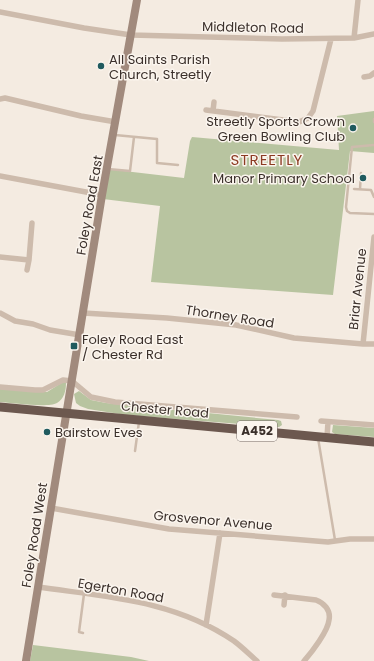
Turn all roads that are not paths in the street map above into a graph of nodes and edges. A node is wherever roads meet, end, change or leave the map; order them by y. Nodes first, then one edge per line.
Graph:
1 (137, 0) edge
2 (358, 0) edge
3 (0, 12) edge
4 (374, 34) edge
5 (131, 35) junction
6 (354, 38) junction
7 (331, 39) junction
8 (374, 73) edge
9 (364, 77) dead end
10 (3, 97) edge
11 (214, 102) dead end
12 (206, 110) dead end
13 (213, 112) junction
14 (374, 119) edge
15 (116, 122) junction
16 (374, 122) edge
17 (113, 135) junction
18 (134, 137) junction
19 (374, 145) edge
20 (178, 165) dead end
21 (107, 168) junction
22 (361, 173) dead end
23 (0, 176) edge
24 (354, 189) dead end
25 (360, 189) junction
26 (102, 196) junction
27 (374, 197) edge
28 (374, 214) edge
29 (32, 223) dead end
30 (374, 237) edge
31 (0, 257) edge
32 (29, 260) junction
33 (373, 264) edge
34 (28, 270) dead end
35 (0, 313) edge
36 (83, 313) junction
37 (80, 335) junction
38 (363, 344) junction
39 (374, 344) edge
40 (72, 381) junction
41 (0, 387) edge
42 (0, 407) edge
43 (66, 414) junction
44 (297, 417) dead end
45 (139, 420) junction
46 (374, 425) edge
47 (318, 437) junction
48 (328, 437) junction
49 (374, 442) edge
50 (135, 451) dead end
51 (51, 508) junction
52 (220, 533) junction
53 (374, 539) edge
54 (335, 540) junction
55 (38, 587) junction
56 (84, 594) junction
57 (274, 595) dead end
58 (286, 596) junction
59 (284, 605) dead end
60 (206, 625) junction
61 (83, 633) dead end
62 (26, 661) edge
63 (257, 661) edge
64 (304, 661) edge

1 - 5 main road, Foley Road East
2 - 6 street
3 - 5 street, Middleton Road
4 - 6 street, Middleton Road
5 - 7 street, Middleton Road
5 - 15 main road, Foley Road East
6 - 7 street, Middleton Road
7 - 13 street
8 - 9 street
10 - 15 street
11 - 13 street
12 - 13 street
14 - 16 lane
15 - 17 main road, Foley Road East
17 - 18 lane
17 - 21 main road, Foley Road East
18 - 20 lane
18 - 21 lane
19 - 28 lane
21 - 26 main road, Foley Road East
22 - 25 lane
23 - 26 street
24 - 25 lane
25 - 27 lane
26 - 36 main road, Foley Road East
29 - 32 street
30 - 33 street, Briar Avenue
31 - 32 street
32 - 34 street
33 - 38 street, Briar Avenue
35 - 37 street
36 - 37 main road, Foley Road East
36 - 38 street, Thorney Road
37 - 40 main road, Foley Road East
38 - 39 street, Thorney Road
40 - 41 street
40 - 43 main road, Foley Road East
40 - 44 street, Chester Road
42 - 43 highway, Chester Road / A452
43 - 45 highway, Chester Road / A452
43 - 51 main road, Foley Road West
45 - 47 highway, Chester Road / A452
45 - 50 lane
46 - 48 street
47 - 48 highway, Chester Road / A452
47 - 54 lane
48 - 49 highway, Chester Road / A452
51 - 52 street, Grosvenor Avenue
51 - 55 main road, Foley Road West
52 - 54 street, Grosvenor Avenue
52 - 60 street
53 - 54 street, Grosvenor Avenue
55 - 56 street, Egerton Road
55 - 62 main road, Foley Road West
56 - 60 street, Egerton Road
56 - 61 lane
57 - 58 street
58 - 59 street
58 - 64 street
60 - 63 street, Egerton Road

